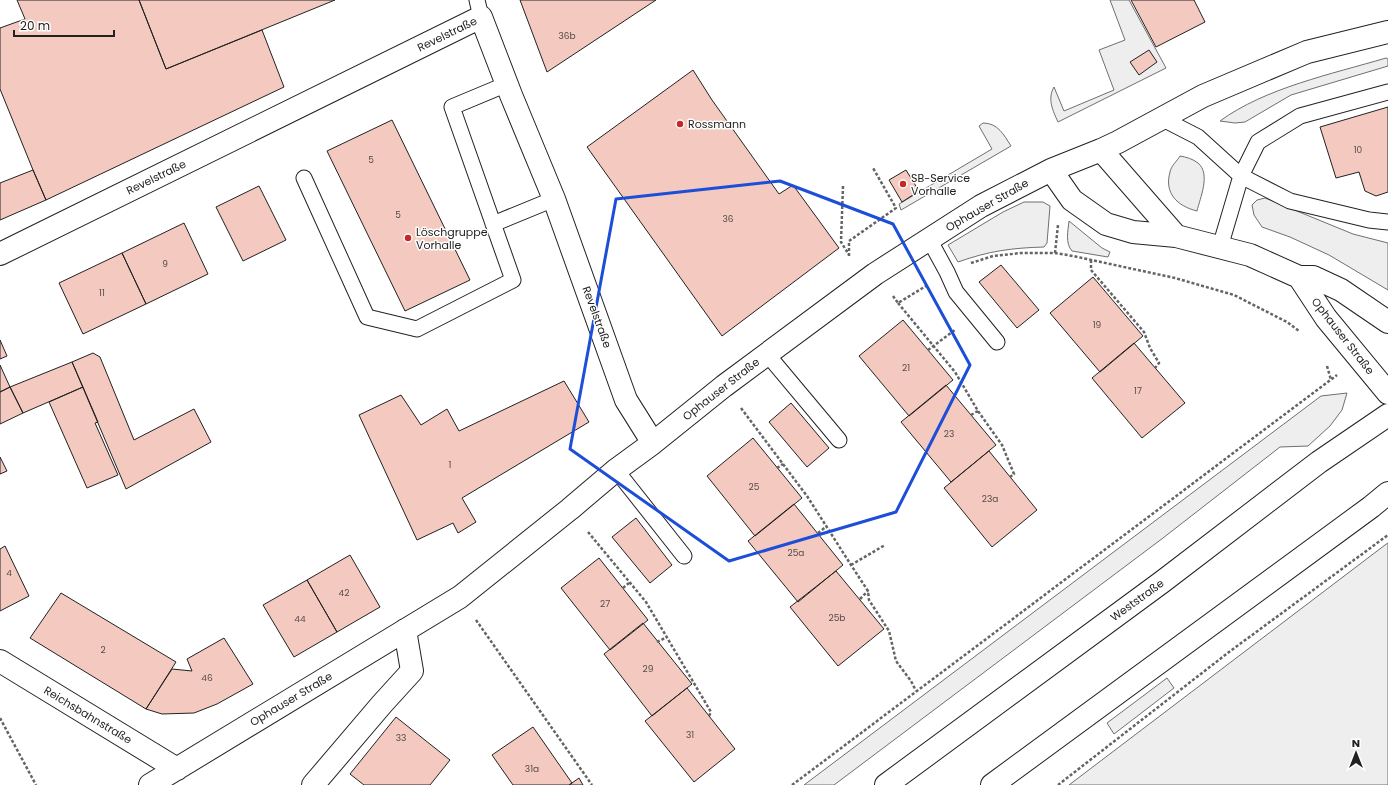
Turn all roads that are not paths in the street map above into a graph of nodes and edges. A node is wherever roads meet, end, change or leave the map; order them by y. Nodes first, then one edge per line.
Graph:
1 (479, 8) edge
2 (1388, 32) edge
3 (507, 84) junction
4 (1388, 92) edge
5 (1162, 118) junction
6 (1101, 150) junction
7 (1051, 170) junction
8 (1241, 176) junction
9 (304, 178) dead end
10 (554, 199) junction
11 (1388, 222) edge
12 (493, 224) junction
13 (1176, 236) junction
14 (929, 239) junction
15 (1220, 247) junction
16 (0, 254) edge
17 (1299, 277) junction
18 (1388, 322) edge
19 (997, 342) dead end
20 (767, 354) junction
21 (1388, 393) edge
22 (1388, 415) edge
23 (839, 440) dead end
24 (653, 443) junction
25 (616, 470) junction
26 (1388, 493) edge
27 (684, 556) dead end
28 (405, 630) junction
29 (0, 661) edge
30 (177, 769) junction
31 (150, 785) edge
32 (313, 785) edge
33 (886, 785) edge
34 (992, 785) edge

1 - 3 street, Revelstraße
1 - 16 street, Revelstraße
2 - 5 street, Ophauser Straße
3 - 10 street, Revelstraße
3 - 12 lane
4 - 8 lane
5 - 6 street, Ophauser Straße
5 - 8 lane
6 - 7 street, Ophauser Straße
6 - 13 street
7 - 13 street, Ophauser Straße
7 - 14 street, Ophauser Straße
8 - 11 lane
8 - 15 lane
9 - 12 lane
10 - 12 lane
10 - 24 street, Revelstraße
13 - 15 street, Ophauser Straße
14 - 19 lane
14 - 20 street, Ophauser Straße
15 - 17 street, Ophauser Straße
17 - 18 street, Ophauser Straße
17 - 21 street, Ophauser Straße
20 - 23 lane
20 - 24 street, Ophauser Straße
22 - 33 street, Weststraße
24 - 25 street, Ophauser Straße
25 - 27 lane
25 - 28 street, Ophauser Straße
26 - 34 street
28 - 30 street, Ophauser Straße
28 - 32 street
29 - 30 street, Reichsbahnstraße
30 - 31 street, Ophauser Straße

